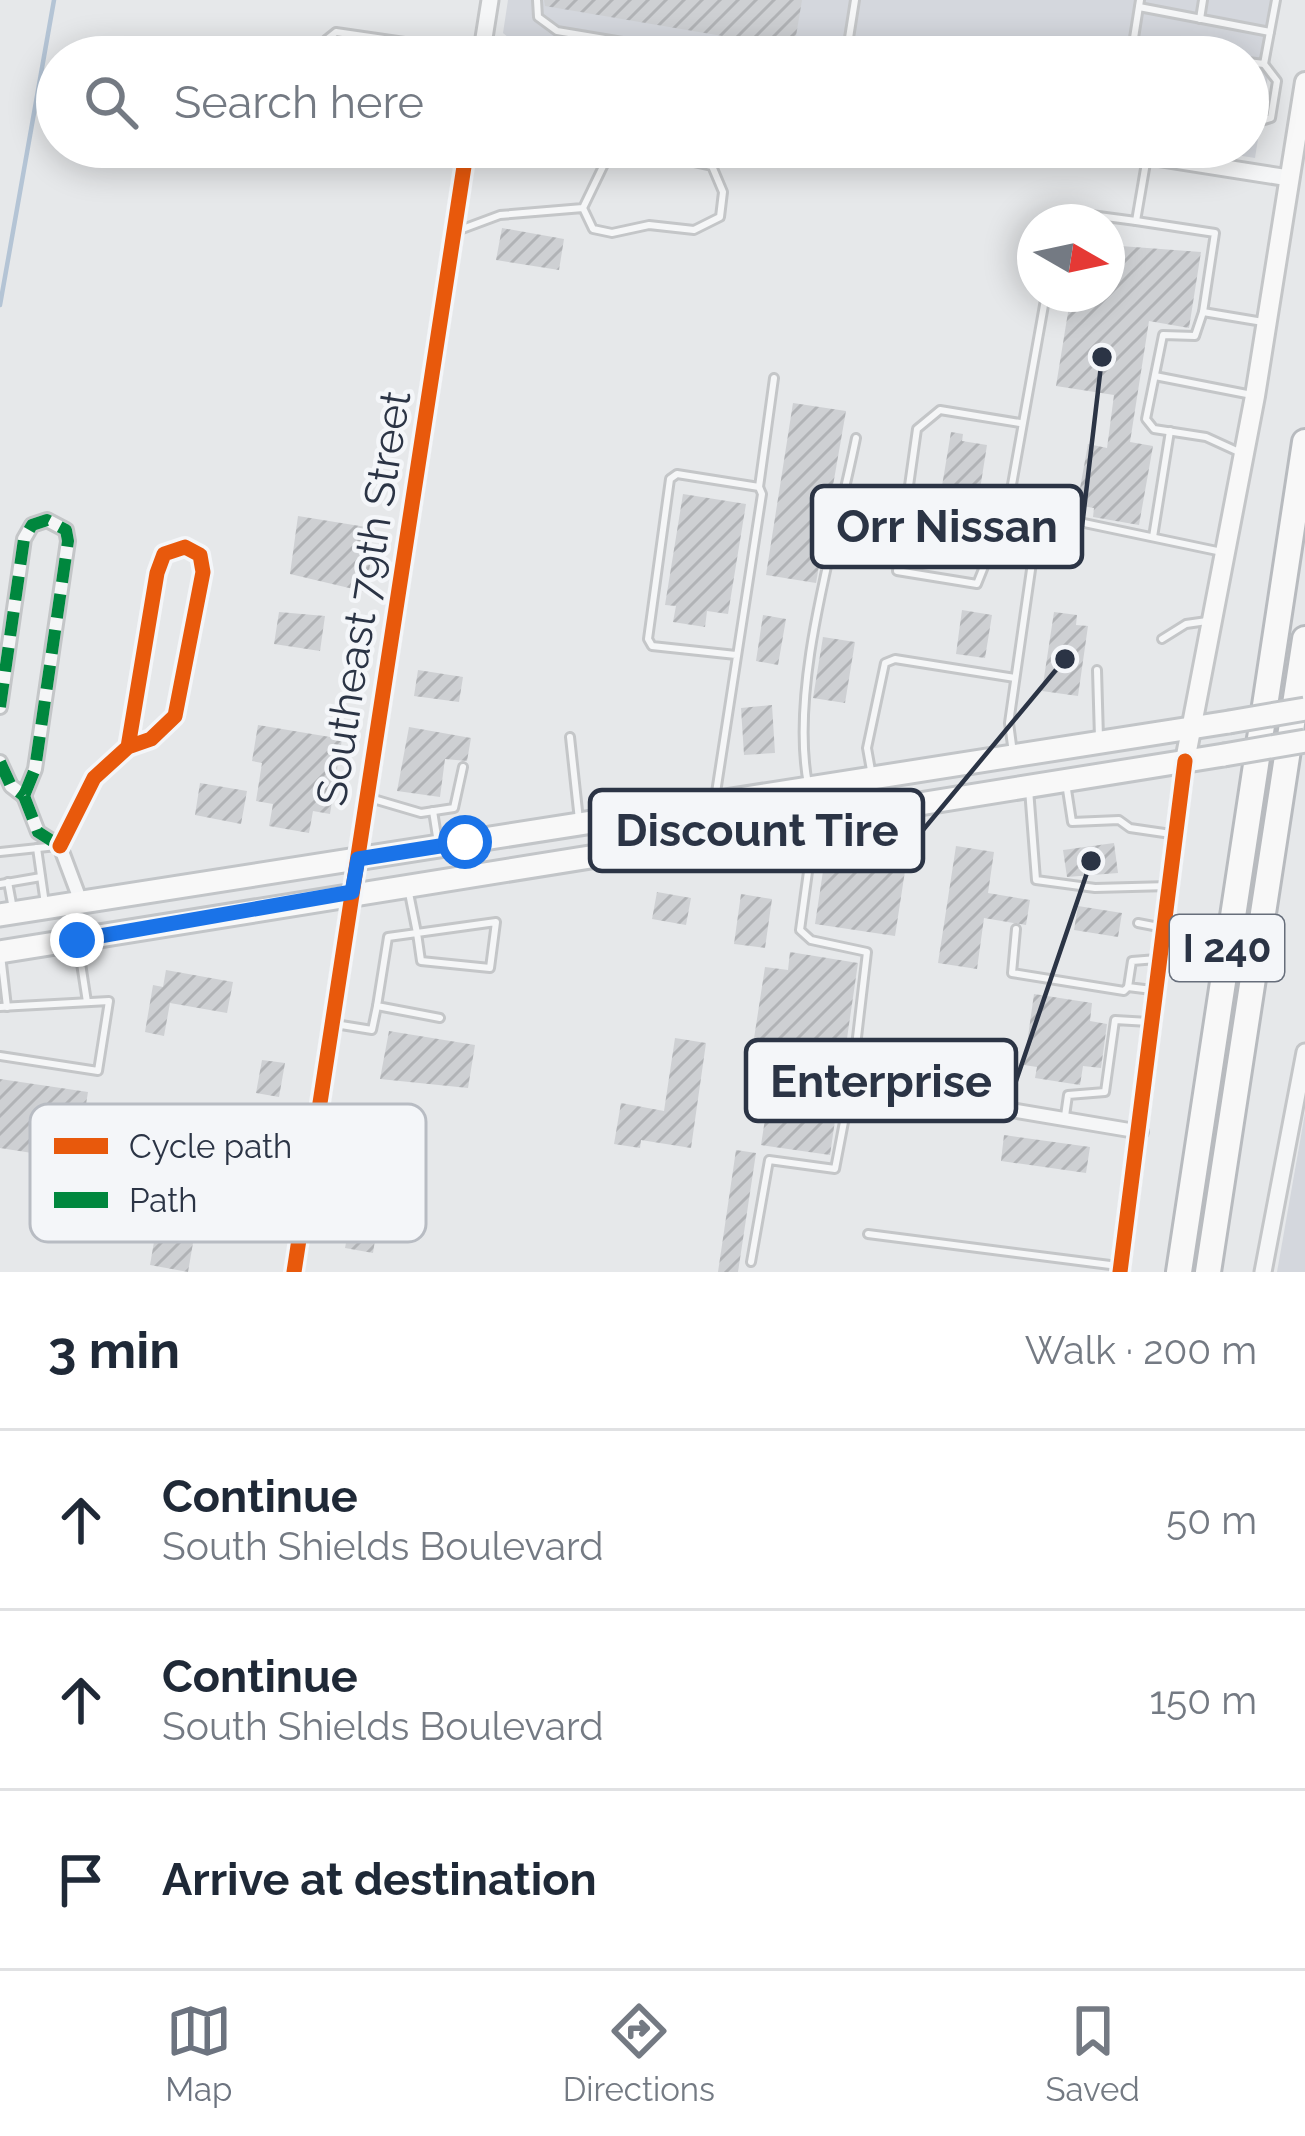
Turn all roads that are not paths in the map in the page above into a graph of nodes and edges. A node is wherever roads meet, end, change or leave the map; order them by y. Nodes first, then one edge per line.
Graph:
1 (490, 0) edge
2 (537, 0) edge
3 (855, 0) edge
4 (1203, 0) edge
5 (1276, 0) edge
6 (1140, 4) edge
7 (1200, 19) junction
8 (1270, 32) junction
9 (328, 36) edge
10 (361, 36) edge
11 (485, 36) edge
12 (587, 36) edge
13 (849, 36) edge
14 (1135, 36) edge
15 (1269, 37) edge
16 (1269, 71) edge
17 (1305, 82) edge
18 (1269, 119) edge
19 (464, 168) edge
20 (602, 168) edge
21 (713, 168) edge
22 (1145, 168) edge
23 (1224, 168) edge
24 (1289, 178) junction
25 (583, 208) junction
26 (1125, 220) edge
27 (1136, 221) junction
28 (454, 232) junction
29 (1042, 312) edge
30 (1203, 313) junction
31 (1267, 322) junction
32 (1155, 376) junction
33 (774, 378) dead end
34 (1255, 395) junction
35 (1020, 423) junction
36 (1170, 431) junction
37 (856, 438) dead end
38 (1305, 442) edge
39 (1243, 454) junction
40 (759, 487) junction
41 (1008, 507) junction
42 (1040, 514) junction
43 (1154, 537) junction
44 (1224, 552) junction
45 (1210, 621) junction
46 (1162, 639) dead end
47 (1305, 639) edge
48 (736, 655) junction
49 (1096, 670) dead end
50 (1015, 678) junction
51 (0, 706) edge
52 (1305, 709) edge
53 (1190, 728) junction
54 (570, 737) dead end
55 (1305, 741) edge
56 (1099, 742) junction
57 (128, 746) junction
58 (1013, 755) junction
59 (1185, 761) junction
60 (0, 762) edge
61 (463, 767) dead end
62 (872, 777) junction
63 (1066, 780) junction
64 (846, 782) junction
65 (1029, 785) junction
66 (809, 788) junction
67 (24, 796) junction
68 (369, 798) junction
69 (715, 802) junction
70 (433, 811) junction
71 (852, 813) junction
72 (814, 819) junction
73 (580, 824) junction
74 (1175, 834) junction
75 (60, 846) junction
76 (439, 846) junction
77 (37, 848) junction
78 (0, 852) edge
79 (358, 859) junction
80 (40, 877) junction
81 (4, 883) edge
82 (407, 883) junction
83 (1170, 886) junction
84 (352, 892) junction
85 (81, 902) junction
86 (45, 908) junction
87 (7, 914) edge
88 (1138, 923) dead end
89 (1016, 928) dead end
90 (1165, 928) junction
91 (417, 933) junction
92 (77, 940) junction
93 (0, 952) edge
94 (1161, 959) junction
95 (1129, 987) junction
96 (1157, 991) junction
97 (87, 1003) junction
98 (377, 1006) junction
99 (4, 1007) edge
100 (440, 1018) dead end
101 (1154, 1022) junction
102 (331, 1023) junction
103 (1305, 1052) edge
104 (0, 1056) edge
105 (852, 1081) junction
106 (898, 1091) joint
107 (319, 1104) edge
108 (1065, 1119) junction
109 (1141, 1132) junction
110 (868, 1234) dead end
111 (298, 1242) edge
112 (751, 1262) dead end
113 (1120, 1269) edge
114 (294, 1272) edge
115 (1175, 1272) edge
116 (1208, 1272) edge
117 (1263, 1272) edge

1 - 11 street
2 - 12 lane
3 - 13 lane
4 - 7 lane
5 - 8 lane
6 - 7 lane
6 - 14 lane
7 - 8 lane
8 - 15 lane
9 - 10 lane
16 - 18 lane
17 - 24 main road
19 - 28 street, Southeast 79th Street
20 - 25 lane
21 - 25 lane
22 - 27 lane
23 - 24 street
24 - 31 main road
25 - 28 lane
26 - 27 lane
27 - 30 lane
28 - 68 street, Southeast 79th Street
29 - 35 lane
30 - 31 lane
30 - 32 lane
31 - 34 main road
32 - 34 lane
32 - 36 lane
33 - 40 lane
34 - 39 main road
35 - 41 lane
35 - 41 lane
36 - 39 lane
36 - 43 lane
37 - 66 lane
38 - 115 highway, I 240
39 - 44 main road
40 - 48 lane
40 - 48 lane
41 - 42 lane
42 - 43 lane
42 - 50 lane
43 - 44 lane
44 - 45 main road
45 - 46 lane
45 - 53 main road
47 - 116 highway, I 240
48 - 69 lane
49 - 56 lane
50 - 58 lane
50 - 62 lane
51 - 67 street
52 - 53 main road, bridge
53 - 56 main road
53 - 59 main road
54 - 73 lane
55 - 59 main road, bridge
56 - 58 main road
57 - 57 street
57 - 75 street
58 - 62 main road
59 - 63 main road
59 - 74 street
60 - 67 street
61 - 70 lane
62 - 64 main road
63 - 65 main road
63 - 74 lane
64 - 66 main road
64 - 71 main road
65 - 71 main road
65 - 83 lane
66 - 69 main road
67 - 75 street
68 - 70 lane
68 - 79 street, Southeast 79th Street
69 - 73 main road
70 - 76 lane
71 - 72 main road
72 - 82 main road
72 - 105 lane
73 - 76 main road
74 - 83 street
75 - 77 lane
75 - 85 street
76 - 79 main road
77 - 78 lane
77 - 80 lane
79 - 84 street, Southeast 79th Street
79 - 85 main road
80 - 81 lane
80 - 86 lane
81 - 87 lane
82 - 84 main road
82 - 91 lane
83 - 90 street
84 - 92 main road
84 - 102 street, Southeast 79th Street
85 - 86 main road
86 - 87 main road
88 - 90 lane
89 - 95 lane
90 - 94 street
91 - 91 lane
91 - 98 lane
92 - 93 main road
92 - 97 lane
93 - 99 lane
94 - 95 lane
94 - 96 street
95 - 96 lane
96 - 101 street
97 - 99 lane
97 - 104 lane
98 - 100 lane
98 - 102 lane
101 - 108 lane
101 - 109 street
102 - 107 street, Southeast 79th Street
103 - 117 street
105 - 106 lane
105 - 112 lane
106 - 108 street
108 - 109 street
109 - 113 street
110 - 113 lane
111 - 114 street, Southeast 79th Street

